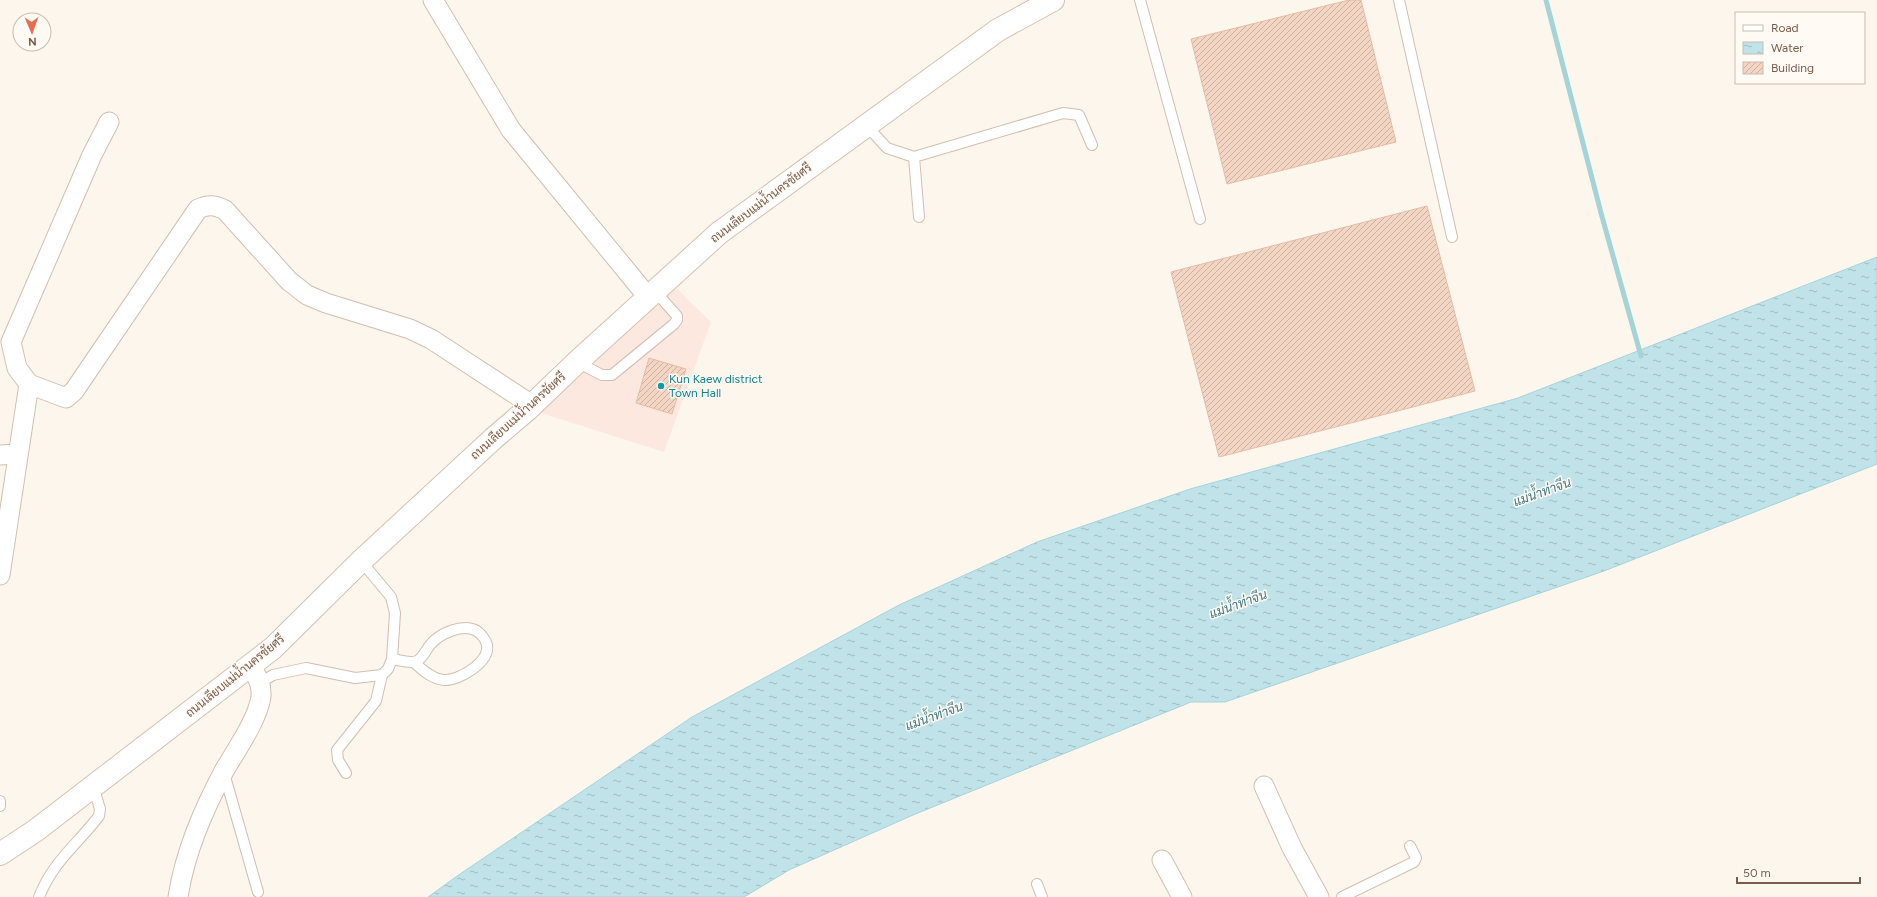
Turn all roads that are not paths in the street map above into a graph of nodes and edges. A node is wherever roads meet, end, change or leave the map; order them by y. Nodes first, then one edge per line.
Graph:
1 (433, 0) edge
2 (1053, 0) edge
3 (1140, 0) edge
4 (1399, 0) edge
5 (109, 122) dead end
6 (866, 125) junction
7 (1092, 145) dead end
8 (914, 157) junction
9 (919, 217) dead end
10 (1200, 219) dead end
11 (1452, 237) dead end
12 (652, 294) junction
13 (577, 362) junction
14 (28, 384) junction
15 (532, 405) junction
16 (9, 455) edge
17 (361, 561) junction
18 (0, 575) edge
19 (392, 659) junction
20 (414, 662) junction
21 (256, 674) junction
22 (382, 675) junction
23 (224, 773) junction
24 (346, 773) dead end
25 (93, 786) junction
26 (1264, 786) dead end
27 (0, 801) edge
28 (0, 806) edge
29 (1410, 846) dead end
30 (0, 854) edge
31 (1162, 860) dead end
32 (1037, 884) dead end
33 (258, 892) dead end
34 (40, 897) edge
35 (178, 897) edge
36 (1042, 897) edge
37 (1182, 897) edge
38 (1319, 897) edge
39 (1342, 897) edge

1 - 12 street
2 - 6 main road, ถนนเลียบแม่น้ำนครชัยศรี
3 - 10 lane
4 - 11 lane
5 - 14 street
6 - 8 lane
6 - 12 main road, ถนนเลียบแม่น้ำนครชัยศรี
7 - 8 lane
8 - 9 lane
12 - 13 main road, ถนนเลียบแม่น้ำนครชัยศรี
12 - 13 lane
13 - 15 main road, ถนนเลียบแม่น้ำนครชัยศรี
14 - 15 street
14 - 16 street
15 - 17 main road, ถนนเลียบแม่น้ำนครชัยศรี
16 - 18 street
17 - 19 lane
17 - 21 main road, ถนนเลียบแม่น้ำนครชัยศรี
19 - 20 lane
19 - 22 lane
20 - 20 lane
21 - 22 lane
21 - 23 street
21 - 25 main road, ถนนเลียบแม่น้ำนครชัยศรี
22 - 24 lane
23 - 33 lane
23 - 35 street
25 - 30 main road, ถนนเลียบแม่น้ำนครชัยศรี
25 - 34 lane
26 - 38 street
27 - 28 lane
29 - 39 lane
31 - 37 street
32 - 36 lane

